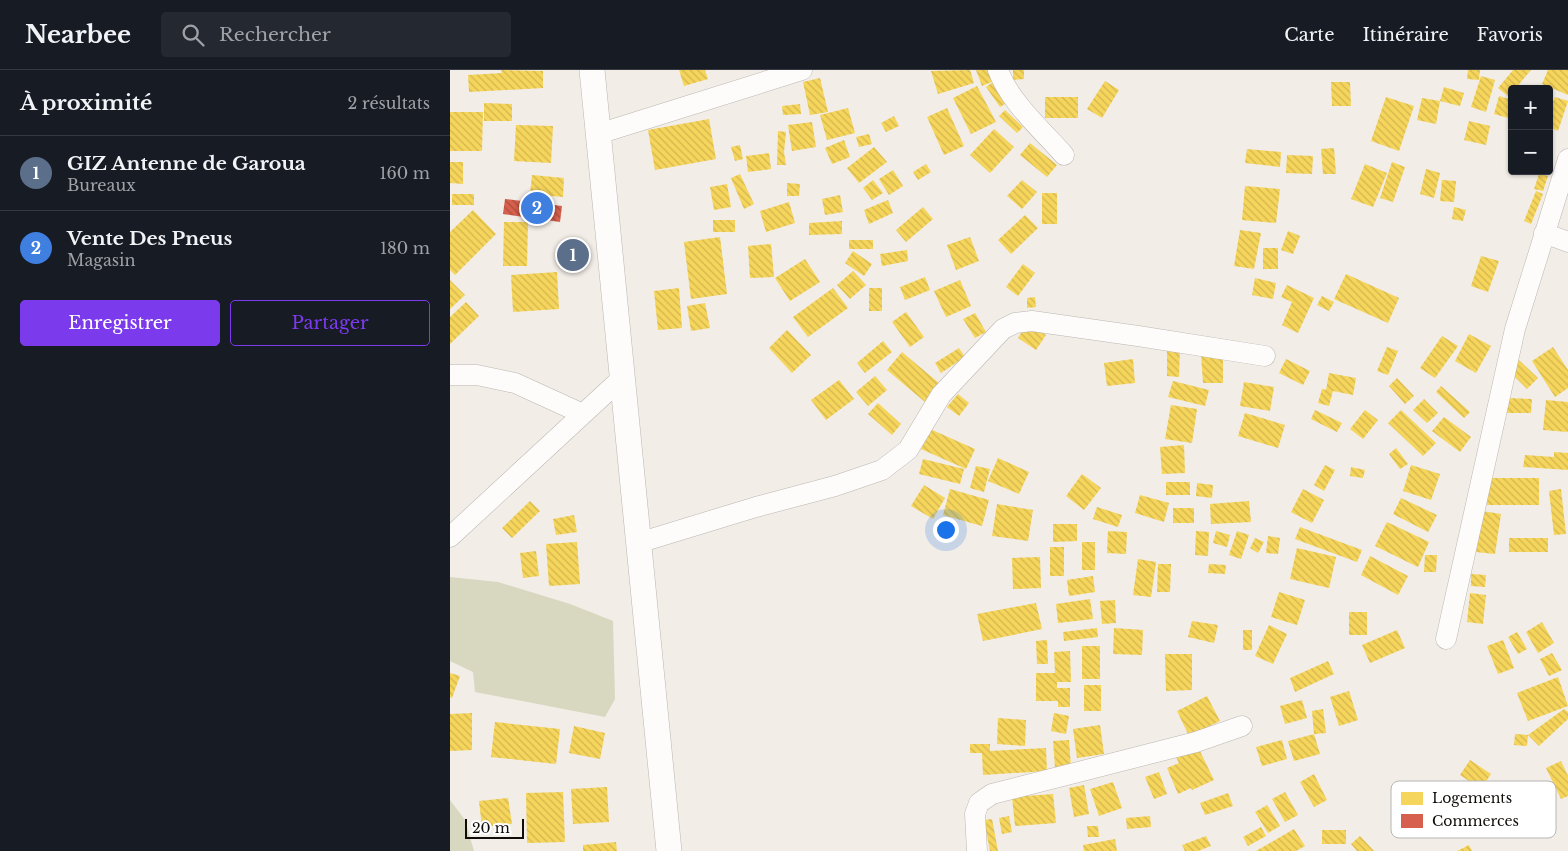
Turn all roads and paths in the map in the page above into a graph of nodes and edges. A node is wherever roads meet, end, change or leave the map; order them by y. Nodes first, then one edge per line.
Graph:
1 (592, 70) edge
2 (802, 70) edge
3 (998, 70) edge
4 (598, 134) junction
5 (1064, 155) dead end
6 (1568, 159) edge
7 (1544, 233) junction
8 (1568, 242) edge
9 (1265, 356) dead end
10 (450, 376) edge
11 (622, 378) junction
12 (582, 414) junction
13 (450, 537) edge
14 (638, 543) junction
15 (1446, 639) dead end
16 (1242, 726) dead end
17 (669, 851) edge
18 (977, 851) edge

1 - 4 street
2 - 4 street
3 - 5 street
4 - 11 street
6 - 7 street
7 - 8 street
7 - 15 street
9 - 14 street
10 - 12 street
11 - 12 street
11 - 14 street
12 - 13 street
14 - 17 street
16 - 18 street

